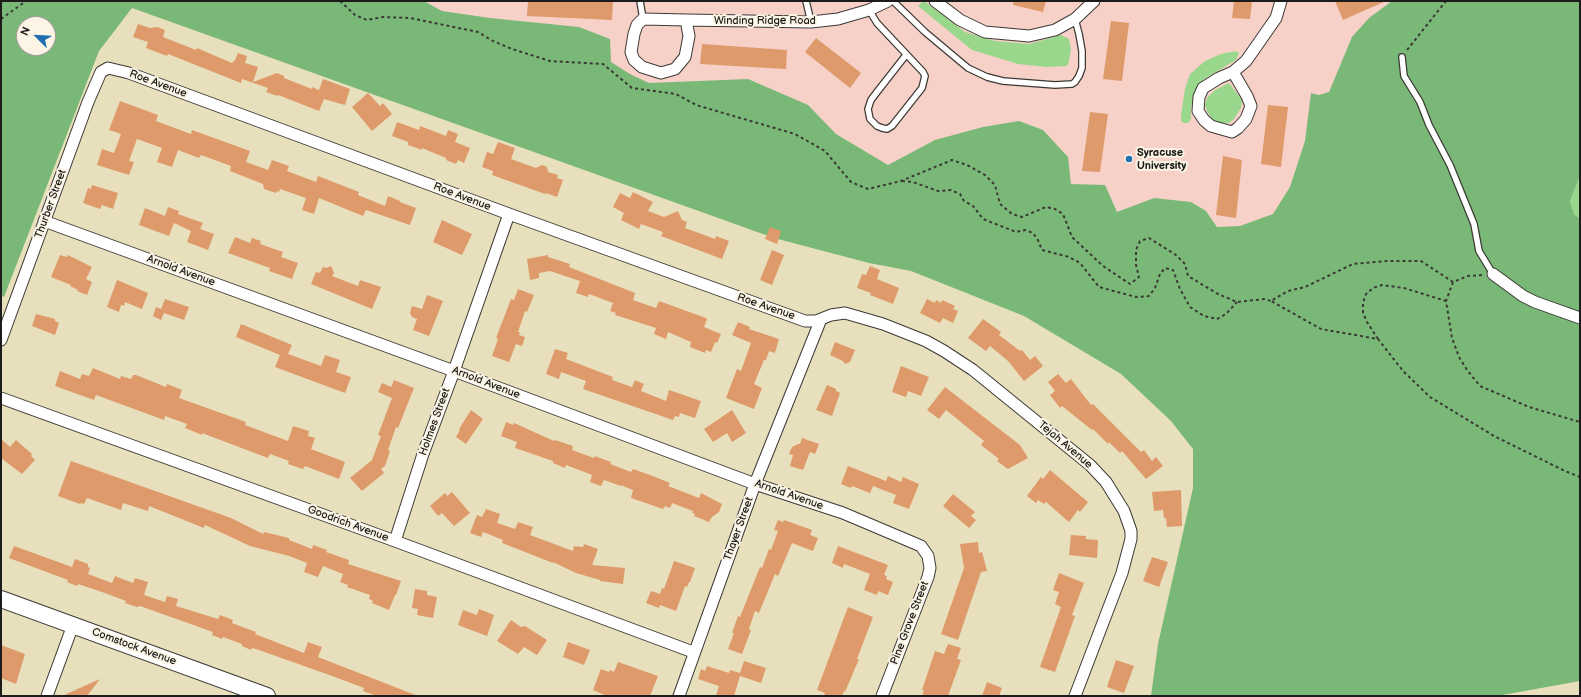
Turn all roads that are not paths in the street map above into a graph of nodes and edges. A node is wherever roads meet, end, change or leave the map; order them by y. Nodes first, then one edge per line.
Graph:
1 (640, 1) edge
2 (806, 1) edge
3 (888, 1) edge
4 (893, 1) edge
5 (935, 1) edge
6 (1094, 1) edge
7 (1281, 1) edge
8 (869, 10) junction
9 (643, 19) junction
10 (1075, 19) junction
11 (686, 20) junction
12 (811, 22) junction
13 (906, 55) junction
14 (1402, 57) road end
15 (103, 70) joint
16 (1233, 72) junction
17 (508, 214) junction
18 (44, 221) junction
19 (1494, 274) joint
20 (1580, 318) edge
21 (821, 319) junction
22 (1, 340) edge
23 (454, 371) junction
24 (1, 398) edge
25 (755, 484) junction
26 (395, 541) junction
27 (924, 549) joint
28 (1, 599) edge
29 (73, 625) junction
30 (694, 652) junction
31 (47, 696) edge
32 (267, 696) edge
33 (678, 696) edge
34 (882, 696) edge
35 (1075, 696) edge

1 - 9 lane
2 - 12 lane
3 - 8 street, Winding Ridge Road
4 - 10 lane
5 - 10 street
6 - 10 street
7 - 16 street
8 - 12 street, Winding Ridge Road
8 - 13 lane
9 - 11 street, Winding Ridge Road
9 - 11 street
11 - 12 street, Winding Ridge Road
13 - 13 lane
14 - 19 lane
15 - 17 street, Roe Avenue
15 - 18 street, Thurber Street
16 - 16 street
17 - 21 street, Roe Avenue
17 - 23 street, Holmes Street
18 - 22 street, Thurber Street
18 - 23 street, Arnold Avenue
19 - 20 street
21 - 25 street, Thayer Street
21 - 35 street, Tejah Avenue
23 - 25 street, Arnold Avenue
23 - 26 street, Holmes Street
24 - 26 street, Goodrich Avenue
25 - 27 street, Arnold Avenue
25 - 30 street, Thayer Street
26 - 30 street, Goodrich Avenue
27 - 34 street, Pine Grove Street
28 - 29 street, Comstock Avenue
29 - 31 street
29 - 32 street, Comstock Avenue
30 - 33 street, Thayer Street

